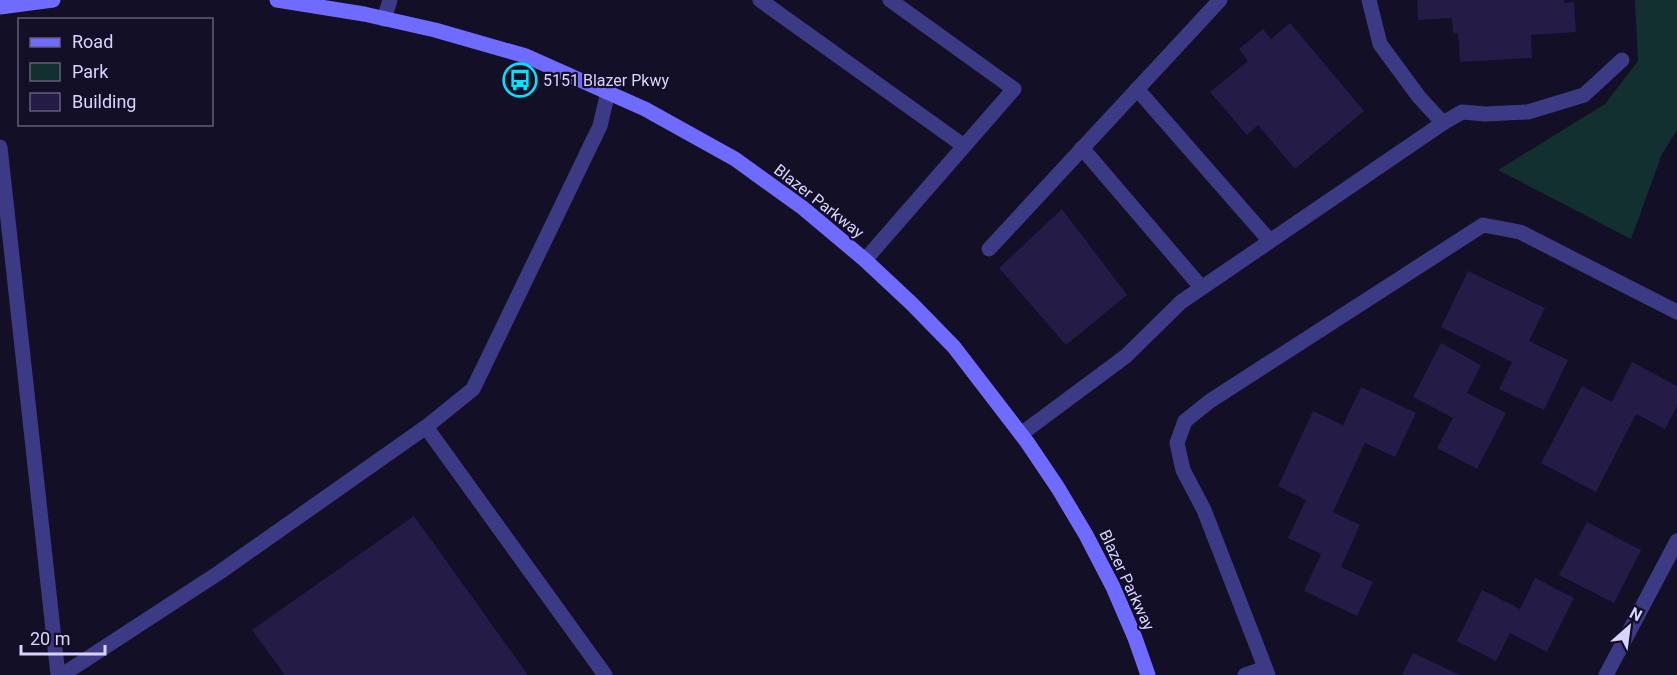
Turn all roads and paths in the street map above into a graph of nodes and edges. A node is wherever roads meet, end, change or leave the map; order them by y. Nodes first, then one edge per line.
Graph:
1 (53, 0) edge
2 (277, 0) edge
3 (390, 0) edge
4 (760, 0) edge
5 (890, 0) edge
6 (1220, 0) edge
7 (1369, 0) edge
8 (0, 8) edge
9 (384, 19) junction
10 (1622, 60) dead end
11 (1137, 89) junction
12 (608, 92) junction
13 (1443, 123) junction
14 (964, 146) junction
15 (0, 147) edge
16 (1082, 148) junction
17 (1270, 241) junction
18 (989, 249) dead end
19 (865, 260) junction
20 (1201, 287) junction
21 (1677, 312) edge
22 (426, 427) junction
23 (1021, 434) junction
24 (1677, 541) edge
25 (1267, 671) edge
26 (58, 675) edge
27 (62, 675) edge
28 (605, 675) edge
29 (1148, 675) edge
30 (1245, 675) edge
31 (1606, 675) edge

1 - 8 street
2 - 9 street, Blazer Parkway
3 - 9 lane
4 - 14 lane
5 - 14 lane
6 - 11 lane
7 - 13 lane
9 - 12 street, Blazer Parkway
10 - 13 lane
11 - 16 lane
11 - 17 lane
12 - 19 street, Blazer Parkway
12 - 22 lane
13 - 17 lane
14 - 19 lane
15 - 26 lane
16 - 18 lane
16 - 20 lane
17 - 20 lane
19 - 23 street, Blazer Parkway
20 - 23 lane
21 - 25 lane
22 - 27 lane
22 - 28 lane
23 - 29 street, Blazer Parkway
24 - 31 lane
25 - 30 lane

